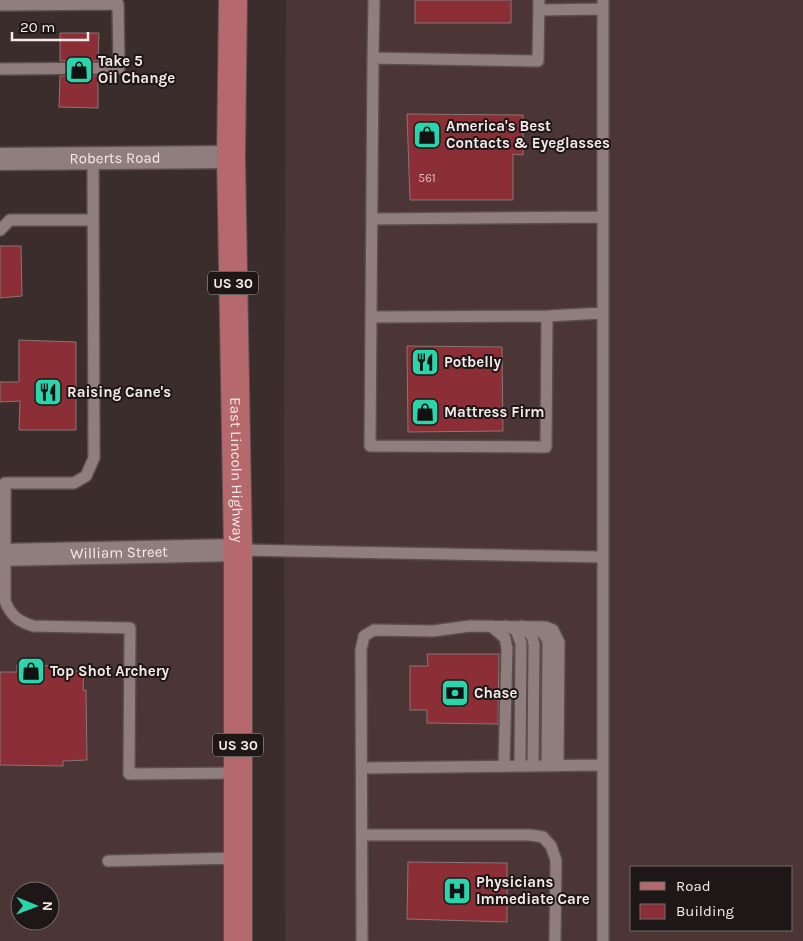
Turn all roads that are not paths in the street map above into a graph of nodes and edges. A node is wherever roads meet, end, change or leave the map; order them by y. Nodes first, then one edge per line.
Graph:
1 (233, 0) edge
2 (374, 0) edge
3 (0, 5) edge
4 (539, 5) edge
5 (603, 5) edge
6 (373, 58) junction
7 (0, 69) edge
8 (230, 157) junction
9 (93, 158) junction
10 (0, 159) edge
11 (603, 217) junction
12 (372, 219) junction
13 (93, 220) junction
14 (0, 230) edge
15 (603, 313) junction
16 (371, 316) junction
17 (547, 316) junction
18 (2, 479) edge
19 (238, 550) junction
20 (2, 555) edge
21 (602, 557) junction
22 (491, 626) junction
23 (506, 626) junction
24 (528, 626) junction
25 (602, 765) junction
26 (504, 766) junction
27 (520, 766) junction
28 (533, 766) junction
29 (552, 766) junction
30 (362, 768) junction
31 (238, 773) junction
32 (362, 835) junction
33 (238, 858) junction
34 (108, 861) dead end
35 (238, 941) edge
36 (362, 941) edge
37 (555, 941) edge
38 (603, 941) edge

1 - 8 main road, East Lincoln Highway / US 30
2 - 6 lane
3 - 7 lane
4 - 5 lane
4 - 6 lane
5 - 11 lane
6 - 12 lane
8 - 9 street, Roberts Road
8 - 19 main road, East Lincoln Highway / US 30
9 - 10 street, Roberts Road
9 - 13 lane
11 - 12 lane
11 - 15 lane
12 - 16 lane
13 - 14 lane
13 - 18 lane
15 - 17 lane
15 - 21 lane
16 - 17 lane
16 - 17 lane
18 - 20 lane
19 - 20 street, William Street
19 - 21 lane
19 - 31 main road, East Lincoln Highway / US 30
20 - 31 lane
21 - 25 lane
22 - 23 lane
22 - 26 lane
22 - 30 lane
23 - 24 lane
23 - 27 lane
24 - 28 lane
24 - 29 lane
25 - 29 lane
25 - 38 lane
26 - 27 lane
26 - 30 lane
27 - 28 lane
28 - 29 lane
30 - 32 lane
31 - 33 main road, East Lincoln Highway / US 30
32 - 36 lane
32 - 37 lane
33 - 34 lane
33 - 35 main road, East Lincoln Highway / US 30

